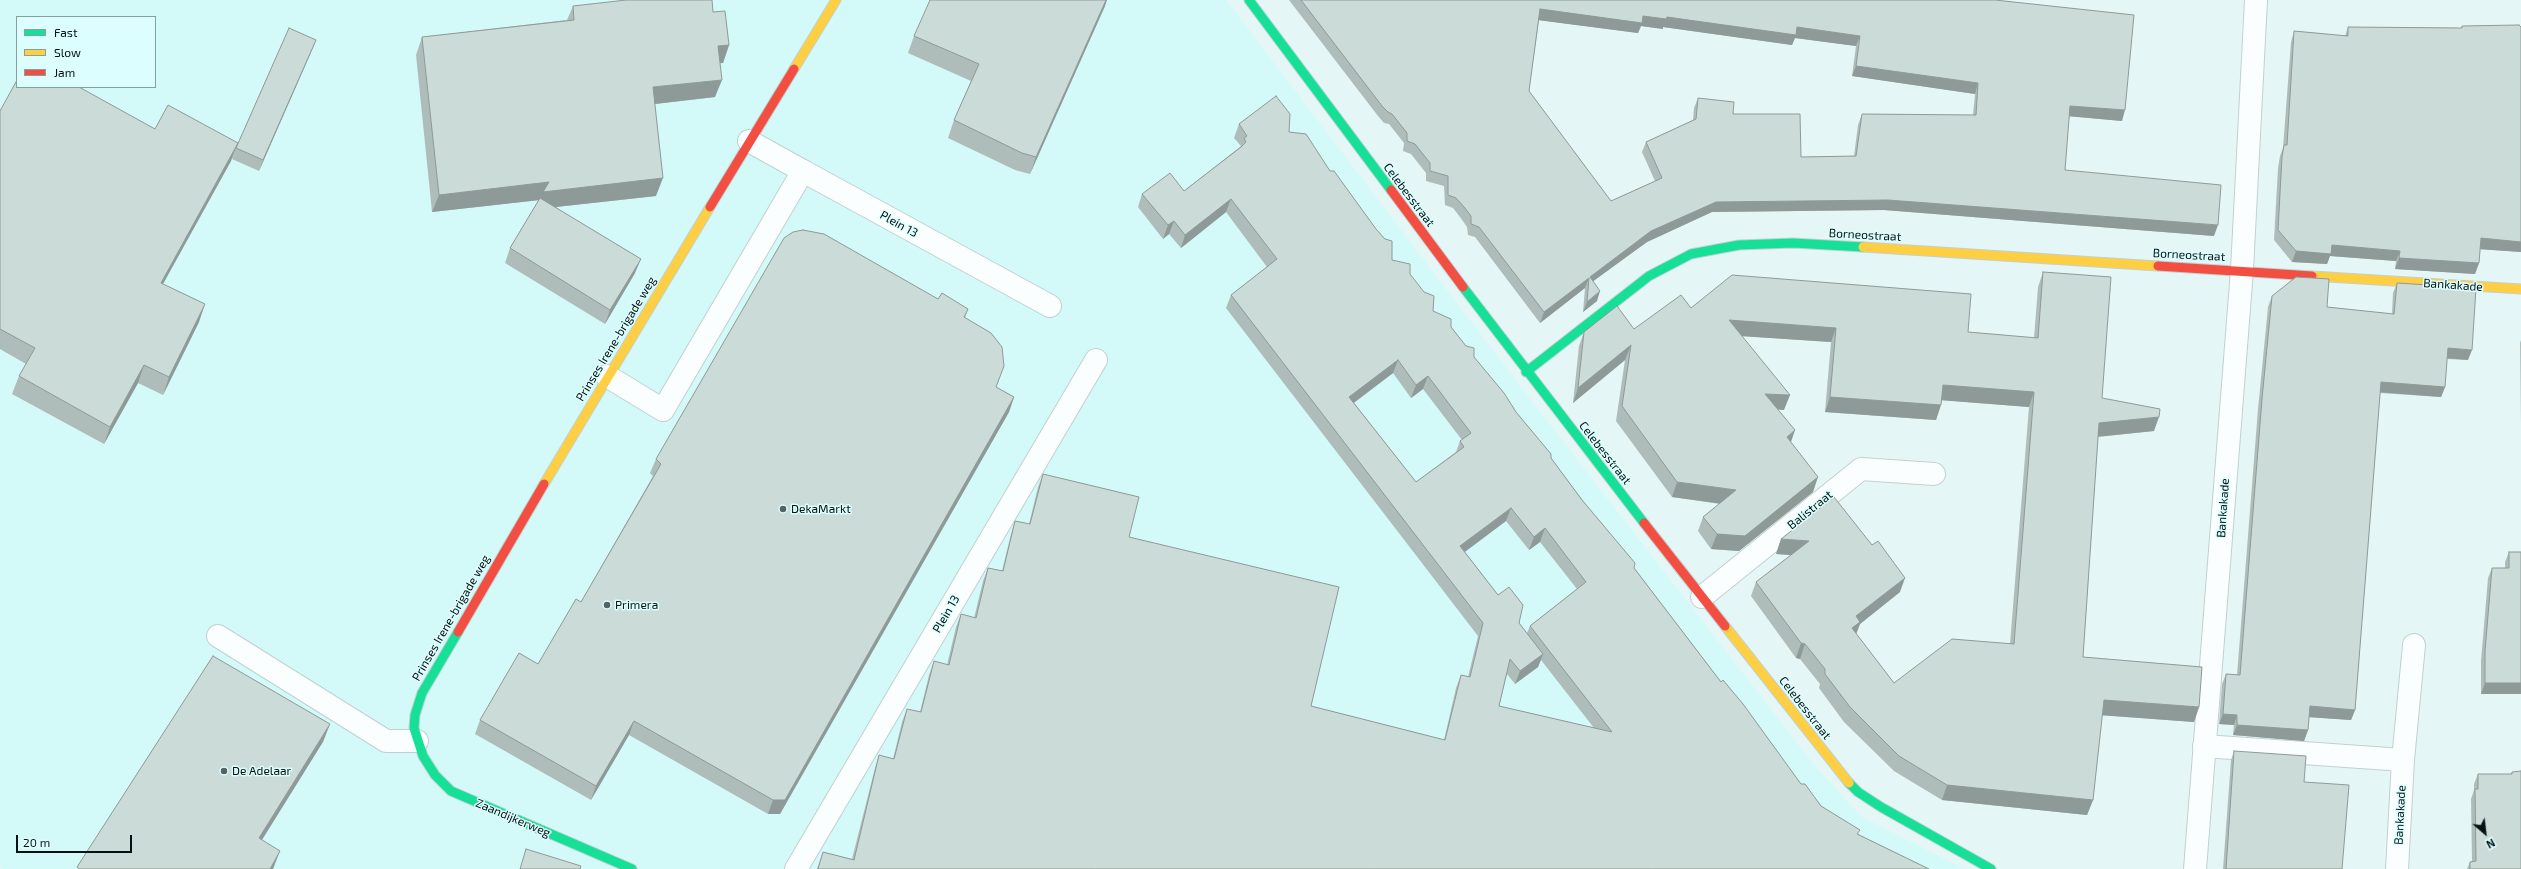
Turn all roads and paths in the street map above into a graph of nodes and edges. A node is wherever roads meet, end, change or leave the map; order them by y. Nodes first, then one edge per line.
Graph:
1 (836, 0) edge
2 (1249, 0) edge
3 (2256, 0) edge
4 (749, 141) junction
5 (803, 171) junction
6 (2242, 270) junction
7 (2521, 289) edge
8 (1050, 306) dead end
9 (1096, 360) dead end
10 (1526, 372) junction
11 (607, 376) junction
12 (1934, 474) dead end
13 (1702, 597) junction
14 (218, 636) dead end
15 (2414, 644) dead end
16 (422, 693) joint
17 (417, 741) junction
18 (2204, 746) junction
19 (2404, 760) junction
20 (632, 869) edge
21 (796, 869) edge
22 (1991, 869) edge
23 (2195, 869) edge
24 (2397, 869) edge

1 - 4 street, Prinses Irene-brigade weg
2 - 10 street, Celebesstraat
3 - 6 street, Bankakade
4 - 5 street, Plein 13
4 - 11 street, Prinses Irene-brigade weg
5 - 8 street, Plein 13
5 - 11 street
6 - 7 street, Bankakade
6 - 10 street, Borneostraat
6 - 18 street, Bankakade
9 - 21 street, Plein 13
10 - 13 street, Celebesstraat
11 - 16 street, Prinses Irene-brigade weg
12 - 13 street, Balistraat
13 - 22 street, Celebesstraat
14 - 17 street
15 - 19 street, Bankakade
16 - 17 street, Zaandijkerweg
17 - 20 street, Zaandijkerweg
18 - 19 street
18 - 23 street, Bankakade
19 - 24 street, Bankakade

